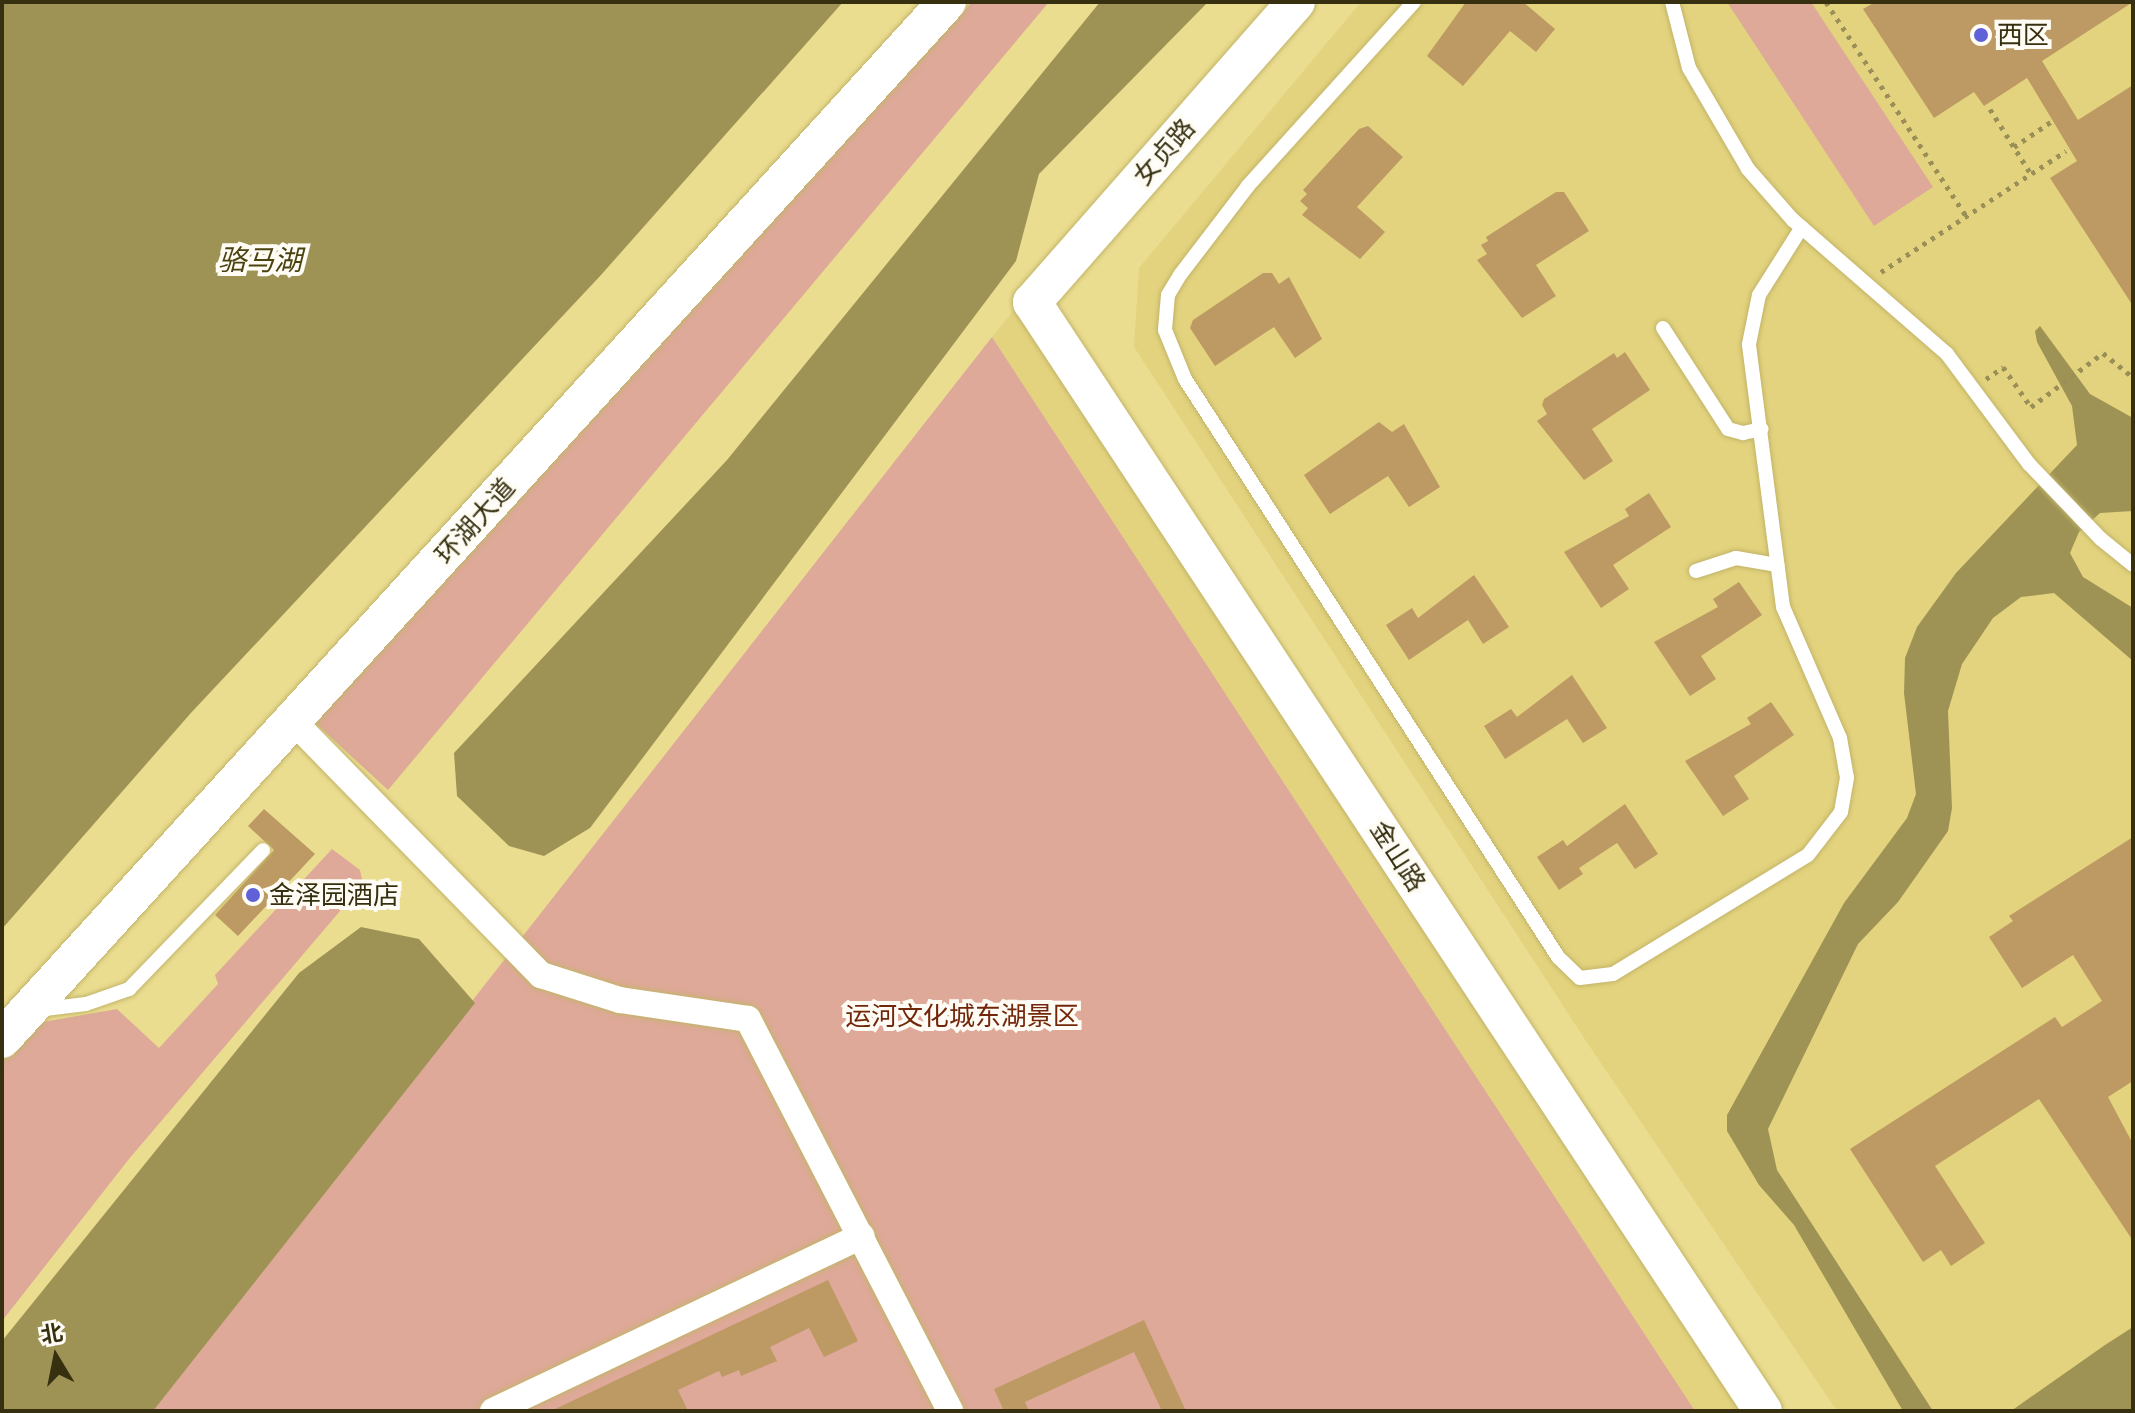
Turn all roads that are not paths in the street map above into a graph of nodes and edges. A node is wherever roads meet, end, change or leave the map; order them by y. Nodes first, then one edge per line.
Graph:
1 (947, 2) edge
2 (1296, 2) edge
3 (1414, 2) edge
4 (1672, 2) edge
5 (1802, 227) junction
6 (1032, 302) joint
7 (1663, 328) dead end
8 (1762, 429) junction
9 (1777, 565) junction
10 (2133, 565) edge
11 (1696, 571) dead end
12 (293, 721) junction
13 (263, 850) dead end
14 (28, 1010) junction
15 (2, 1039) edge
16 (862, 1236) junction
17 (493, 1411) edge
18 (950, 1411) edge
19 (1763, 1411) edge

1 - 12 street, 环湖大道
2 - 6 street, 女贞路
3 - 9 lane
4 - 5 lane
5 - 8 lane
5 - 10 lane
6 - 19 street, 金山路
7 - 8 lane
8 - 9 lane
9 - 11 lane
12 - 14 street, 环湖大道
12 - 16 street
13 - 14 lane
14 - 15 street, 环湖大道
16 - 17 street
16 - 18 street

